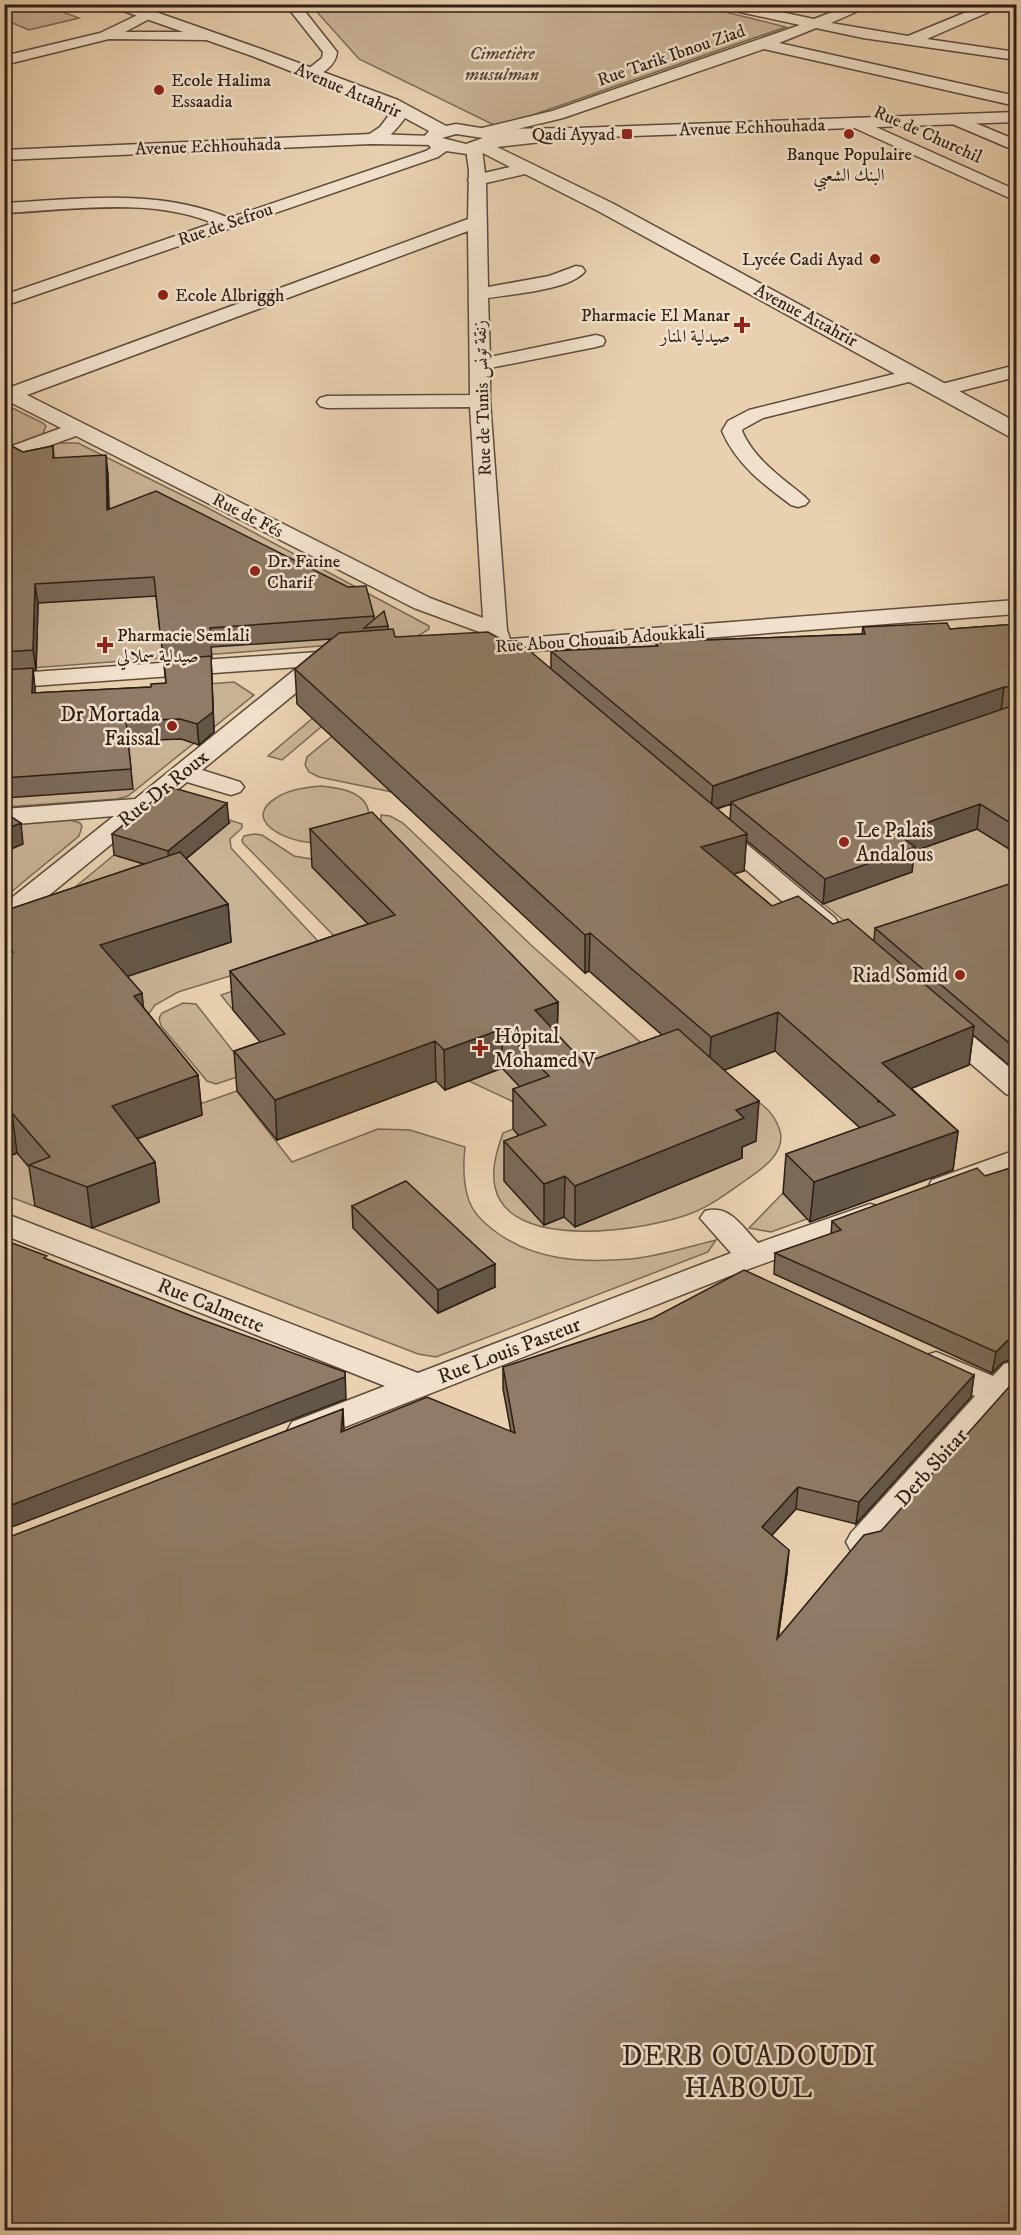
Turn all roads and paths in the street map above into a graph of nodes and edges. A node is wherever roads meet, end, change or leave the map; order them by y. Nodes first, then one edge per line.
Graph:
1 (117, 4) edge
2 (292, 4) edge
3 (721, 4) edge
4 (867, 4) edge
5 (1000, 4) edge
6 (148, 14) junction
7 (812, 24) junction
8 (105, 36) junction
9 (208, 36) junction
10 (909, 41) junction
11 (763, 44) junction
12 (1012, 53) edge
13 (4, 61) edge
14 (311, 73) junction
15 (1000, 81) dead end
16 (984, 93) junction
17 (1017, 101) edge
18 (397, 107) junction
19 (557, 115) junction
20 (1017, 117) edge
21 (956, 120) junction
22 (856, 123) junction
23 (464, 129) junction
24 (578, 134) junction
25 (371, 139) junction
26 (438, 139) junction
27 (484, 140) junction
28 (1017, 146) edge
29 (4, 155) edge
30 (524, 165) junction
31 (477, 180) junction
32 (1017, 196) edge
33 (4, 208) edge
34 (477, 222) junction
35 (227, 223) junction
36 (576, 271) dead end
37 (4, 282) edge
38 (30, 292) junction
39 (479, 294) junction
40 (4, 301) edge
41 (596, 341) dead end
42 (482, 364) junction
43 (1017, 371) edge
44 (914, 375) junction
45 (942, 390) junction
46 (8, 392) edge
47 (480, 401) junction
48 (327, 402) dead end
49 (78, 428) junction
50 (1017, 431) edge
51 (4, 456) edge
52 (798, 501) dead end
53 (1017, 607) edge
54 (498, 639) junction
55 (466, 649) edge
56 (371, 656) edge
57 (323, 659) junction
58 (4, 681) edge
59 (546, 685) edge
60 (182, 772) junction
61 (231, 787) dead end
62 (140, 806) junction
63 (4, 817) edge
64 (712, 818) edge
65 (4, 918) edge
66 (847, 943) edge
67 (918, 1004) edge
68 (1017, 1088) edge
69 (1017, 1161) edge
70 (716, 1218) dead end
71 (4, 1223) edge
72 (746, 1269) junction
73 (912, 1353) edge
74 (1007, 1382) edge
75 (417, 1386) junction
76 (275, 1442) edge
77 (864, 1542) edge

1 - 6 street, Avenue Attahrir
2 - 14 street
3 - 7 street
4 - 7 street, Rue Tarik Ibnou Ziad
5 - 10 street
6 - 8 street
6 - 9 street, Avenue Attahrir
7 - 10 street
7 - 11 street, Rue Tarik Ibnou Ziad
8 - 9 street
8 - 13 street
9 - 14 street, Avenue Attahrir
10 - 12 street
11 - 16 street
11 - 19 street, Rue Tarik Ibnou Ziad
14 - 18 street, Avenue Attahrir
15 - 16 street
16 - 17 street
18 - 23 street
18 - 25 street
18 - 26 street, Avenue Attahrir
19 - 24 street
19 - 27 street, Rue Tarik Ibnou Ziad
20 - 21 street, Avenue Echhouhada
21 - 22 street, Avenue Echhouhada
21 - 28 street
22 - 24 street, Avenue Echhouhada
22 - 32 street, Rue de Churchil
23 - 26 street
23 - 27 street
24 - 27 street, Avenue Echhouhada
24 - 30 street
25 - 26 street, Avenue Echhouhada
25 - 29 street, Avenue Echhouhada
26 - 27 street
26 - 35 street, Rue de Sefrou
27 - 30 street, Avenue Attahrir
27 - 31 street, Rue de Tunis زنقة تونس
30 - 31 street
30 - 44 street, Avenue Attahrir
31 - 34 street, Rue de Tunis زنقة تونس
33 - 35 street
34 - 39 street, Rue de Tunis زنقة تونس
34 - 46 street
35 - 38 street, Rue de Sefrou
36 - 39 street
37 - 38 street
38 - 40 street, Rue de Sefrou
39 - 42 street, Rue de Tunis زنقة تونس
41 - 42 street
42 - 47 street, Rue de Tunis زنقة تونس
43 - 45 street
44 - 45 street, Avenue Attahrir
44 - 52 street
45 - 50 street, Avenue Attahrir
46 - 49 street, Rue de Fés
47 - 48 street
47 - 54 street, Rue de Tunis زنقة تونس
49 - 51 street
49 - 54 street, Rue de Fés
53 - 54 street, Rue Abou Chouaib Adoukkali
54 - 55 street, Rue Abou Chouaib Adoukkali
54 - 59 street
56 - 57 street
57 - 58 street
57 - 60 street, Rue Dr Roux
60 - 61 street
60 - 62 street, Rue Dr Roux
62 - 63 street
62 - 65 street, Rue Dr Roux
64 - 66 street
67 - 68 street
69 - 72 street, Rue Louis Pasteur
70 - 72 street
71 - 75 street, Rue Calmette
72 - 75 street, Rue Louis Pasteur
73 - 74 street, Derb Sbitar
74 - 77 street, Derb Sbitar
75 - 76 street, Rue Louis Pasteur

